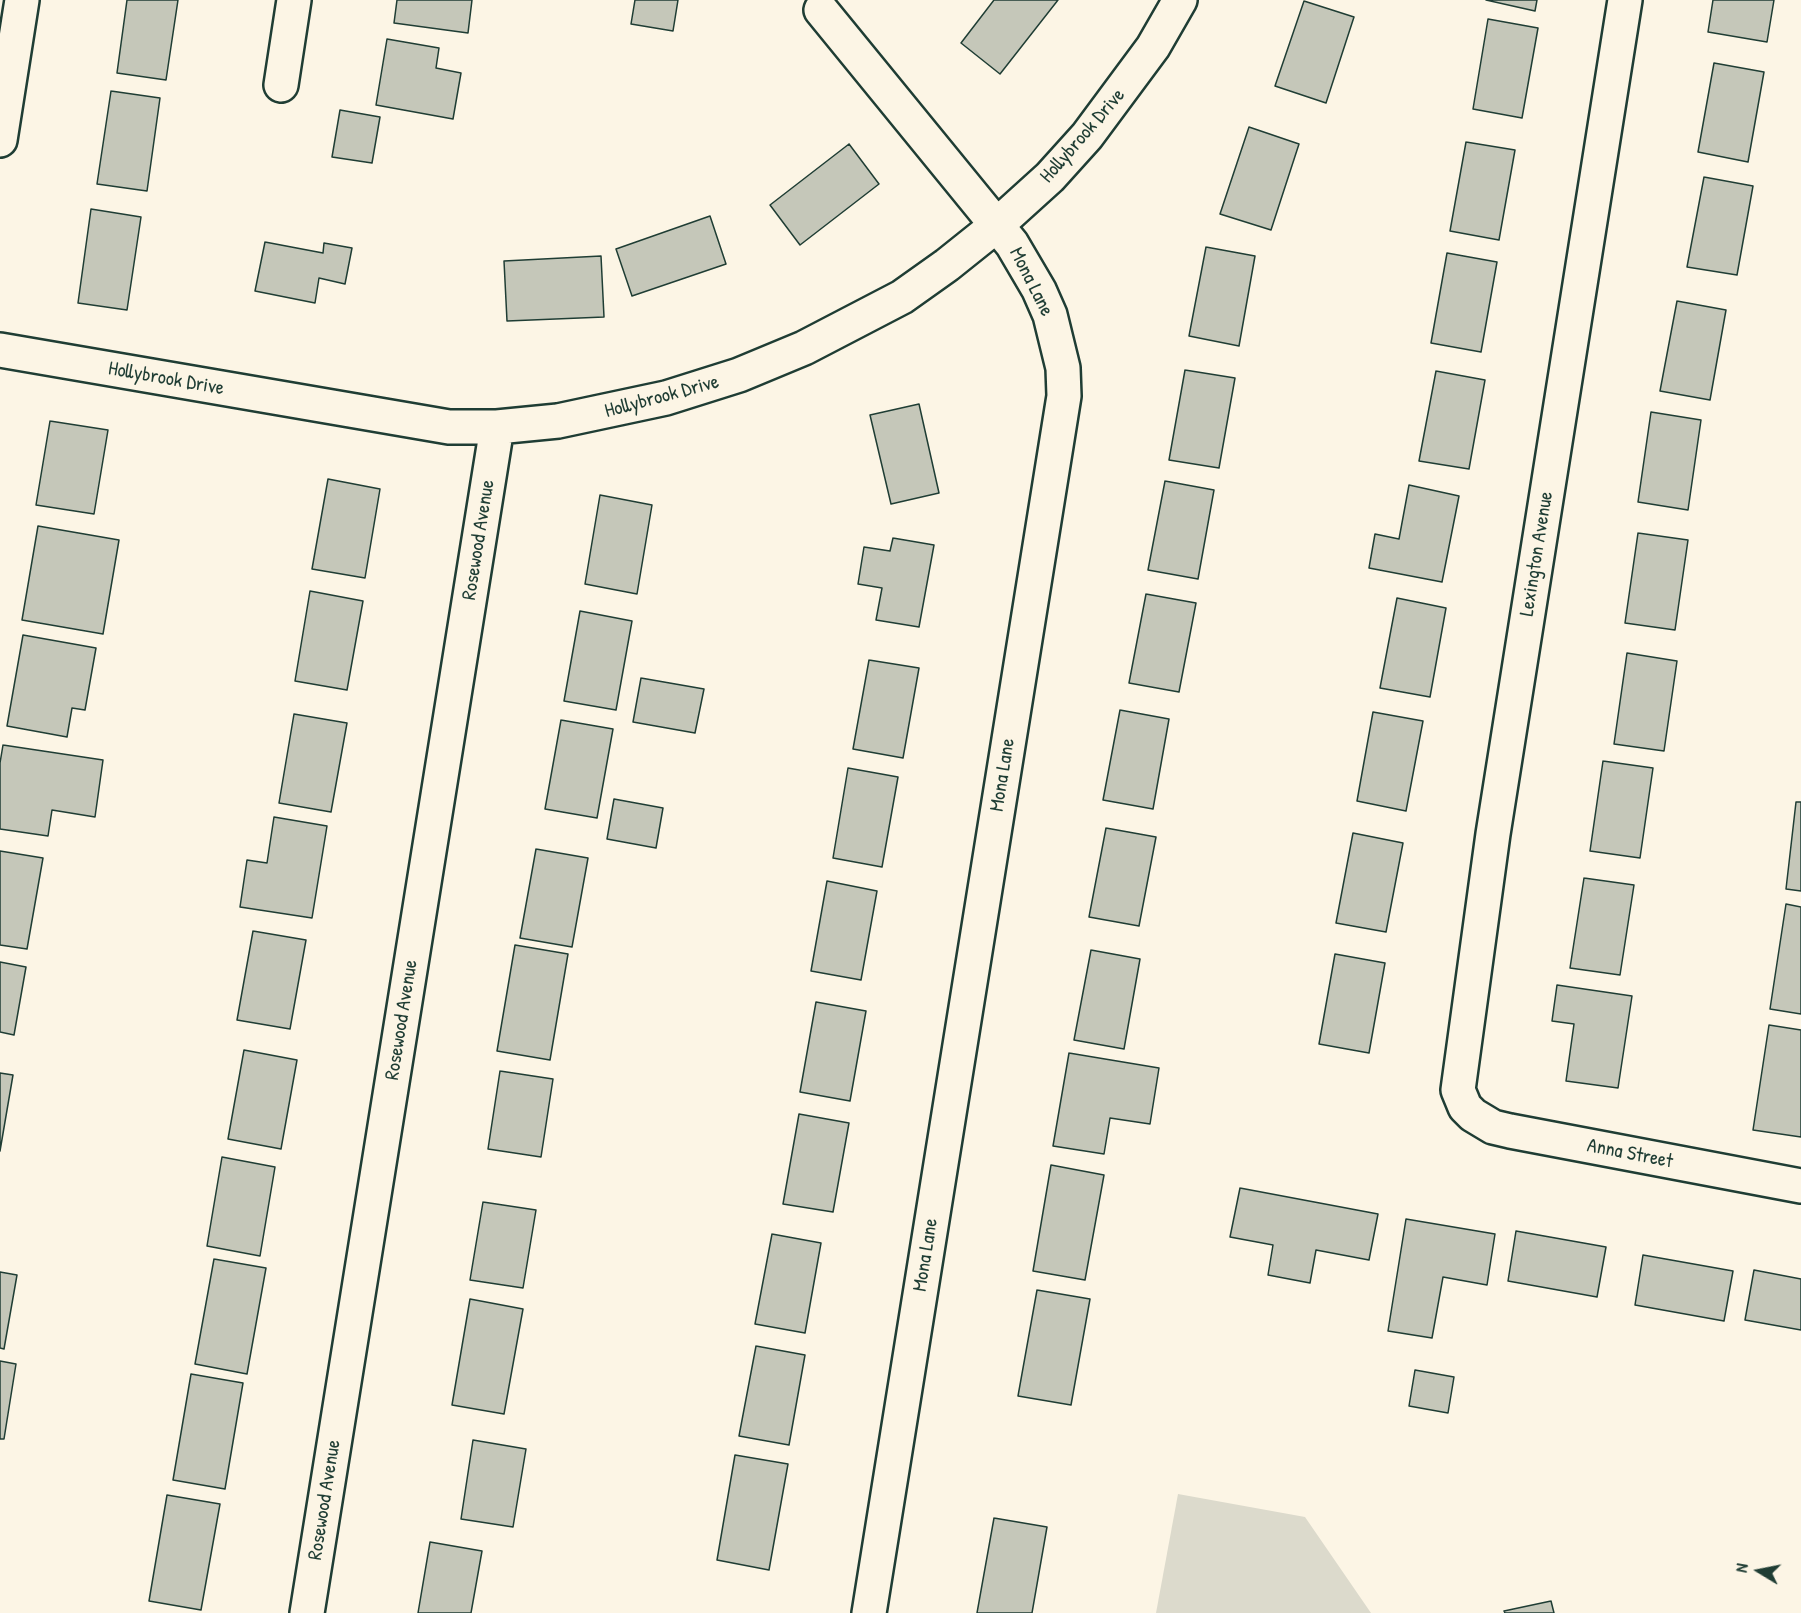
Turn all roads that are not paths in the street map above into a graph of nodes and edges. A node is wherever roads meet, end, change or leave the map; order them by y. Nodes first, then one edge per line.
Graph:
1 (22, 0) edge
2 (294, 0) edge
3 (1180, 0) edge
4 (1625, 0) edge
5 (821, 10) dead end
6 (281, 85) dead end
7 (0, 141) edge
8 (997, 225) junction
9 (0, 350) edge
10 (497, 427) junction
11 (1464, 1107) joint
12 (1801, 1186) edge
13 (307, 1613) edge
14 (869, 1613) edge

1 - 7 street
2 - 6 street
3 - 8 street, Hollybrook Drive
4 - 11 street, Lexington Avenue
5 - 8 street, Mona Lane
8 - 10 street, Hollybrook Drive
8 - 14 street, Mona Lane
9 - 10 street, Hollybrook Drive
10 - 13 street, Rosewood Avenue
11 - 12 street, Anna Street

